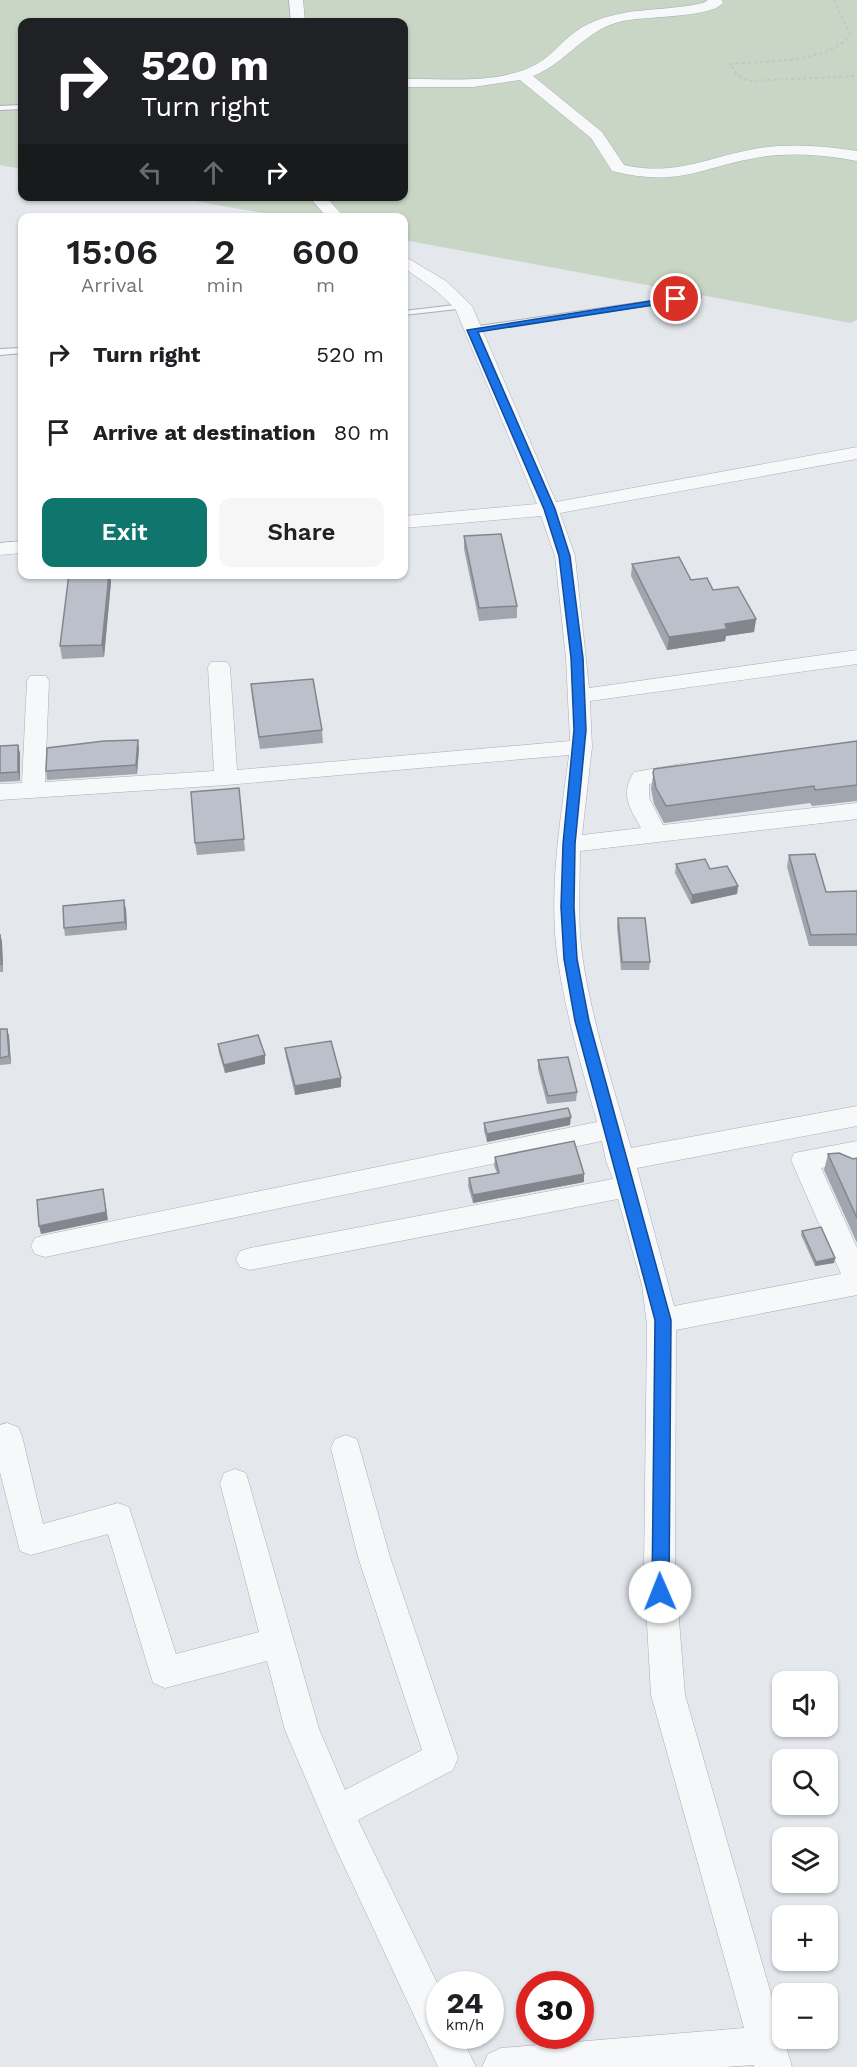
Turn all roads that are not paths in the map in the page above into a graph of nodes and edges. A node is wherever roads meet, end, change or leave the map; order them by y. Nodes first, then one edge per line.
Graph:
1 (296, 0) edge
2 (715, 0) edge
3 (662, 5) edge
4 (298, 18) edge
5 (523, 75) junction
6 (408, 83) edge
7 (18, 107) edge
8 (0, 108) edge
9 (857, 156) edge
10 (321, 201) edge
11 (332, 213) edge
12 (408, 264) edge
13 (698, 296) dead end
14 (408, 313) edge
15 (467, 318) junction
16 (18, 351) edge
17 (0, 352) edge
18 (857, 453) edge
19 (551, 515) junction
20 (408, 522) edge
21 (408, 536) edge
22 (18, 547) edge
23 (0, 549) edge
24 (18, 560) edge
25 (0, 562) edge
26 (857, 657) edge
27 (219, 667) dead end
28 (38, 681) dead end
29 (580, 696) junction
30 (580, 747) junction
31 (703, 768) edge
32 (226, 778) junction
33 (33, 789) junction
34 (0, 792) edge
35 (857, 811) edge
36 (656, 834) junction
37 (569, 844) junction
38 (857, 1116) edge
39 (611, 1129) junction
40 (857, 1152) edge
41 (623, 1174) junction
42 (45, 1246) dead end
43 (250, 1259) dead end
44 (857, 1281) edge
45 (663, 1320) junction
46 (7, 1436) dead end
47 (346, 1448) dead end
48 (235, 1483) dead end
49 (278, 1643) junction
50 (338, 1812) junction
51 (426, 2000) edge
52 (448, 2049) edge
53 (770, 2056) edge
54 (457, 2067) edge
55 (501, 2067) edge

1 - 4 street
2 - 3 street
3 - 5 street
5 - 6 street
5 - 9 street
7 - 8 lane
10 - 11 street
12 - 15 street
13 - 15 lane
14 - 15 lane
15 - 19 street
16 - 17 lane
18 - 19 street
19 - 20 street
19 - 21 street
19 - 29 street
22 - 23 street
24 - 25 street
26 - 29 street
27 - 32 street
28 - 33 street
29 - 30 street
30 - 32 street
30 - 37 street
31 - 36 street
32 - 33 street
33 - 34 street
35 - 36 street
36 - 37 street
37 - 39 street
38 - 41 street
39 - 41 street
39 - 42 street
40 - 44 street
41 - 43 street
41 - 45 street
44 - 45 street
45 - 53 street
46 - 49 street
47 - 50 street
48 - 49 street
49 - 50 street
50 - 51 street
52 - 54 street
53 - 55 street

